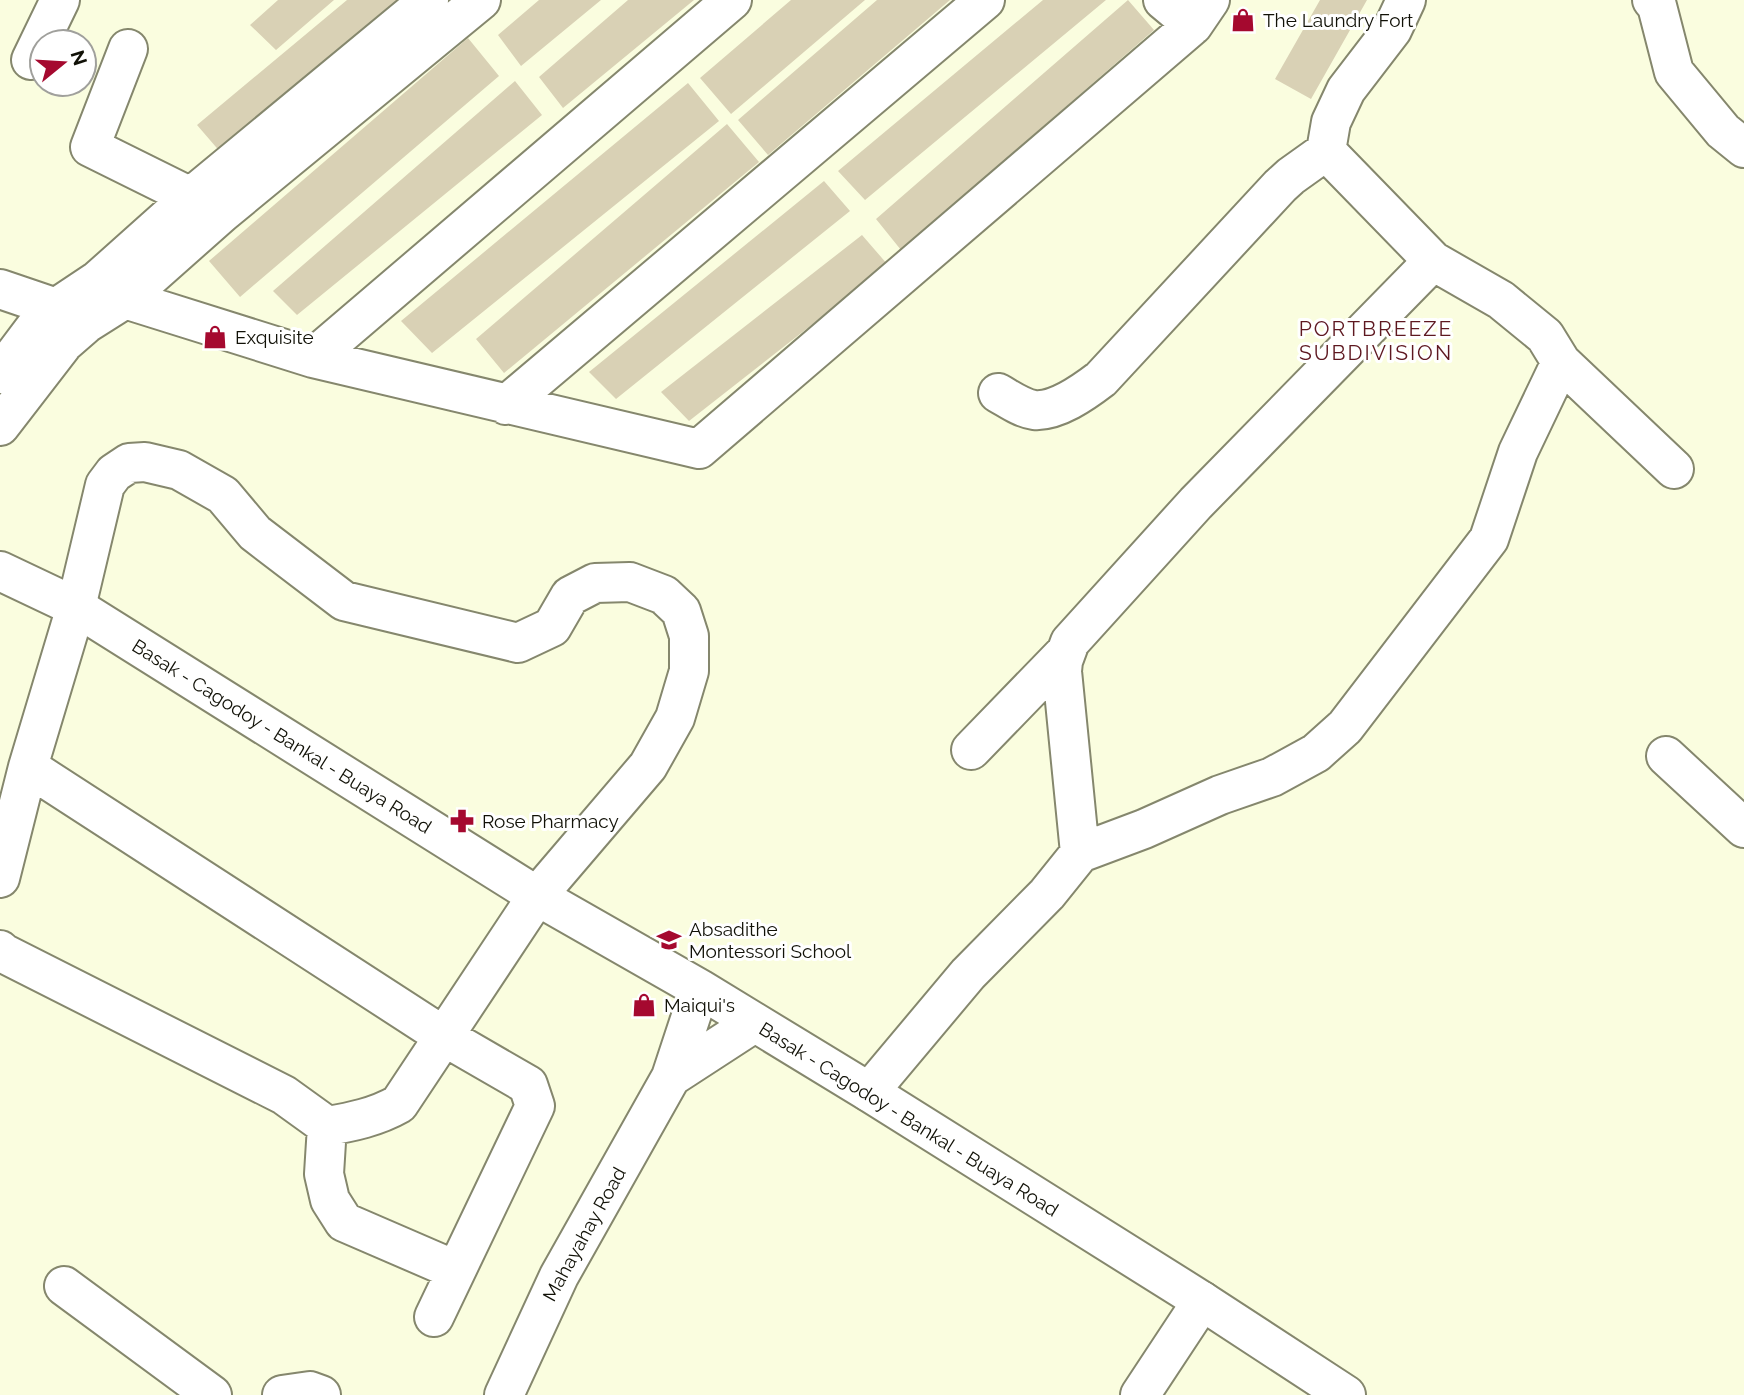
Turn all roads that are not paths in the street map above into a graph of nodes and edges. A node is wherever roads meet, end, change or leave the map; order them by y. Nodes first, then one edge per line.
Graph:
1 (60, 0) edge
2 (429, 0) edge
3 (481, 0) edge
4 (732, 0) edge
5 (985, 0) edge
6 (1163, 0) edge
7 (1406, 0) edge
8 (1652, 0) edge
9 (1201, 13) edge
10 (46, 28) edge
11 (128, 49) dead end
12 (1744, 148) edge
13 (1326, 151) junction
14 (207, 205) junction
15 (1433, 261) junction
16 (0, 289) edge
17 (112, 289) junction
18 (72, 315) junction
19 (313, 358) junction
20 (1561, 362) junction
21 (0, 374) edge
22 (998, 393) dead end
23 (506, 404) junction
24 (0, 426) edge
25 (1674, 470) dead end
26 (0, 571) edge
27 (76, 607) junction
28 (1066, 652) junction
29 (971, 750) dead end
30 (1666, 756) dead end
31 (28, 767) junction
32 (1744, 828) edge
33 (1080, 853) junction
34 (0, 878) edge
35 (537, 895) junction
36 (0, 950) edge
37 (700, 989) junction
38 (754, 1023) junction
39 (445, 1037) junction
40 (671, 1077) junction
41 (869, 1092) junction
42 (327, 1126) junction
43 (455, 1270) junction
44 (64, 1286) dead end
45 (1202, 1301) junction
46 (434, 1317) dead end
47 (212, 1395) edge
48 (282, 1395) edge
49 (321, 1395) edge
50 (504, 1395) edge
51 (1140, 1395) edge
52 (1346, 1395) edge

1 - 10 street
2 - 14 street
3 - 14 street
4 - 19 street
5 - 23 street
6 - 9 street
7 - 13 street
8 - 12 street
9 - 23 street
11 - 14 street
13 - 15 street
13 - 22 street
14 - 17 street
15 - 20 street
15 - 28 street
16 - 18 street
17 - 18 street
17 - 19 street
18 - 21 street
18 - 24 street
19 - 23 street
20 - 25 street
20 - 33 street
26 - 27 street, Basak - Cagodoy - Bankal - Buaya Road
27 - 31 street
27 - 35 street, Basak - Cagodoy - Bankal - Buaya Road
27 - 35 street
28 - 29 street
28 - 33 street
30 - 32 street
31 - 34 street
31 - 39 street
33 - 41 street
35 - 37 street, Basak - Cagodoy - Bankal - Buaya Road
35 - 39 street
36 - 42 street
37 - 38 street, Basak - Cagodoy - Bankal - Buaya Road
37 - 40 street, Mahayahay Road
38 - 40 street, Mahayahay Road
38 - 41 street, Basak - Cagodoy - Bankal - Buaya Road
39 - 42 street
39 - 43 street
40 - 50 street, Mahayahay Road
41 - 45 street, Basak - Cagodoy - Bankal - Buaya Road
42 - 43 street
43 - 46 street
44 - 47 street
45 - 51 street
45 - 52 street, Basak - Cagodoy - Bankal - Buaya Road
48 - 49 street

